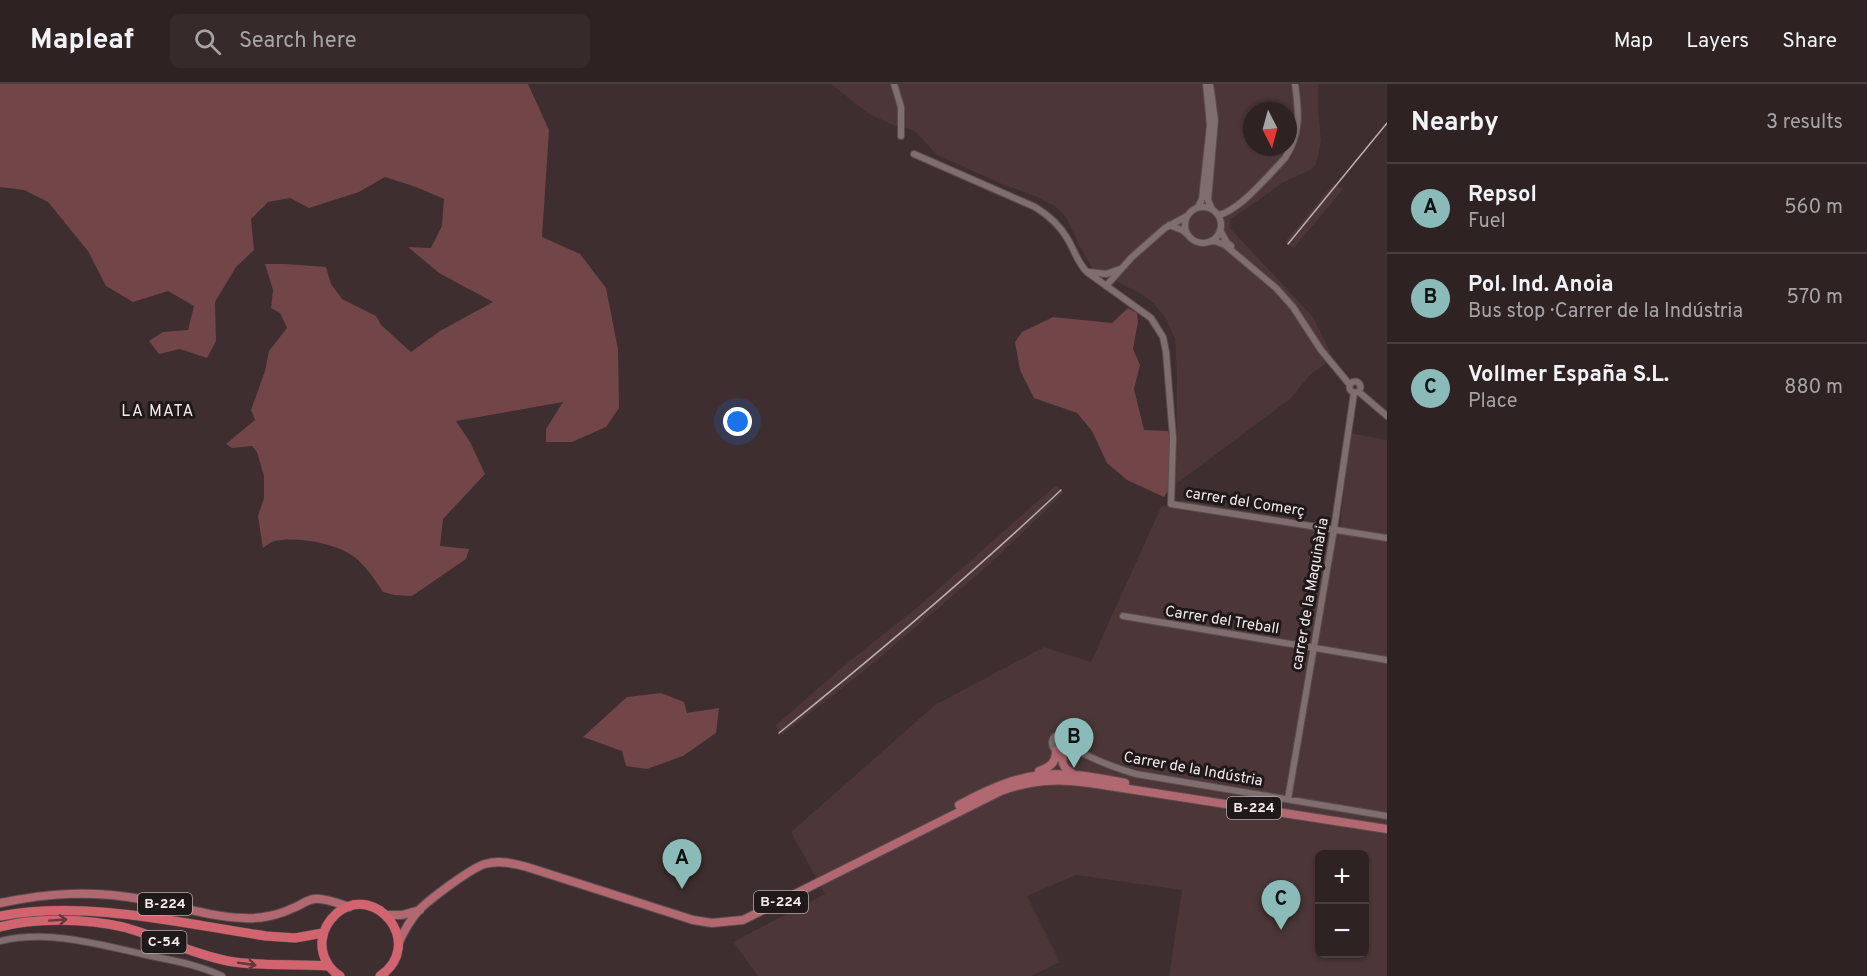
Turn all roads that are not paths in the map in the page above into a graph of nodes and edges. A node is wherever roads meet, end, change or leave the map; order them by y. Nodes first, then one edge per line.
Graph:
1 (894, 84) edge
2 (1206, 84) edge
3 (1210, 84) edge
4 (1296, 84) edge
5 (902, 136) dead end
6 (914, 154) dead end
7 (1198, 207) junction
8 (1212, 209) junction
9 (1218, 215) junction
10 (1186, 216) junction
11 (1169, 225) junction
12 (1220, 231) junction
13 (1189, 236) junction
14 (1208, 242) junction
15 (1120, 269) junction
16 (1087, 272) junction
17 (1106, 274) junction
18 (1114, 278) junction
19 (1105, 285) junction
20 (1117, 294) junction
21 (1351, 384) junction
22 (1358, 391) junction
23 (1387, 413) edge
24 (1334, 529) junction
25 (1387, 538) edge
26 (1123, 616) dead end
27 (1314, 648) junction
28 (1387, 660) edge
29 (1063, 749) junction
30 (1073, 774) junction
31 (1025, 777) junction
32 (1197, 799) junction
33 (1288, 799) junction
34 (1387, 816) edge
35 (1387, 829) edge
36 (902, 839) junction
37 (326, 901) junction
38 (0, 903) edge
39 (349, 907) junction
40 (420, 910) junction
41 (386, 915) junction
42 (0, 916) edge
43 (332, 917) junction
44 (0, 927) edge
45 (323, 933) junction
46 (0, 941) edge
47 (399, 942) junction
48 (328, 966) junction
49 (337, 975) edge
50 (222, 976) edge
51 (380, 976) edge

1 - 5 street
2 - 7 street
3 - 8 street
4 - 9 street
6 - 16 street
7 - 8 street
7 - 10 street
8 - 9 street
9 - 12 street
10 - 11 street
10 - 13 street
11 - 13 street
11 - 15 street
12 - 14 street
12 - 21 street
13 - 14 street
14 - 21 street
15 - 17 street
15 - 18 street
16 - 17 street
16 - 19 street
17 - 19 street
18 - 19 street
18 - 20 street
19 - 20 street
20 - 24 street, carrer del Comerç
21 - 22 street
22 - 23 street
22 - 24 street, carrer de la Maquinària
24 - 25 street, carrer del Comerç
24 - 27 street, carrer de la Maquinària
26 - 27 street, Carrer del Treball
27 - 28 street, Carrer del Treball
27 - 33 street, carrer de la Maquinària
29 - 30 main road
29 - 31 main road
29 - 33 street, Carrer de la Indústria
30 - 31 main road, B-224
30 - 32 main road, B-224
31 - 36 main road, B-224
32 - 35 main road, B-224
32 - 36 main road, B-224
33 - 34 street, Carrer de la Indústria
36 - 40 main road, B-224
37 - 38 main road, B-224
37 - 39 main road, B-224
37 - 43 main road
39 - 41 highway, B-224
39 - 43 highway
40 - 41 main road, B-224
40 - 47 main road, B-224
41 - 47 highway
42 - 45 highway, C-54 / C-54
43 - 45 highway
44 -> 48 highway, C-54 / C-54
45 - 48 highway
46 - 50 street
47 - 51 highway, B-224
48 - 49 highway

